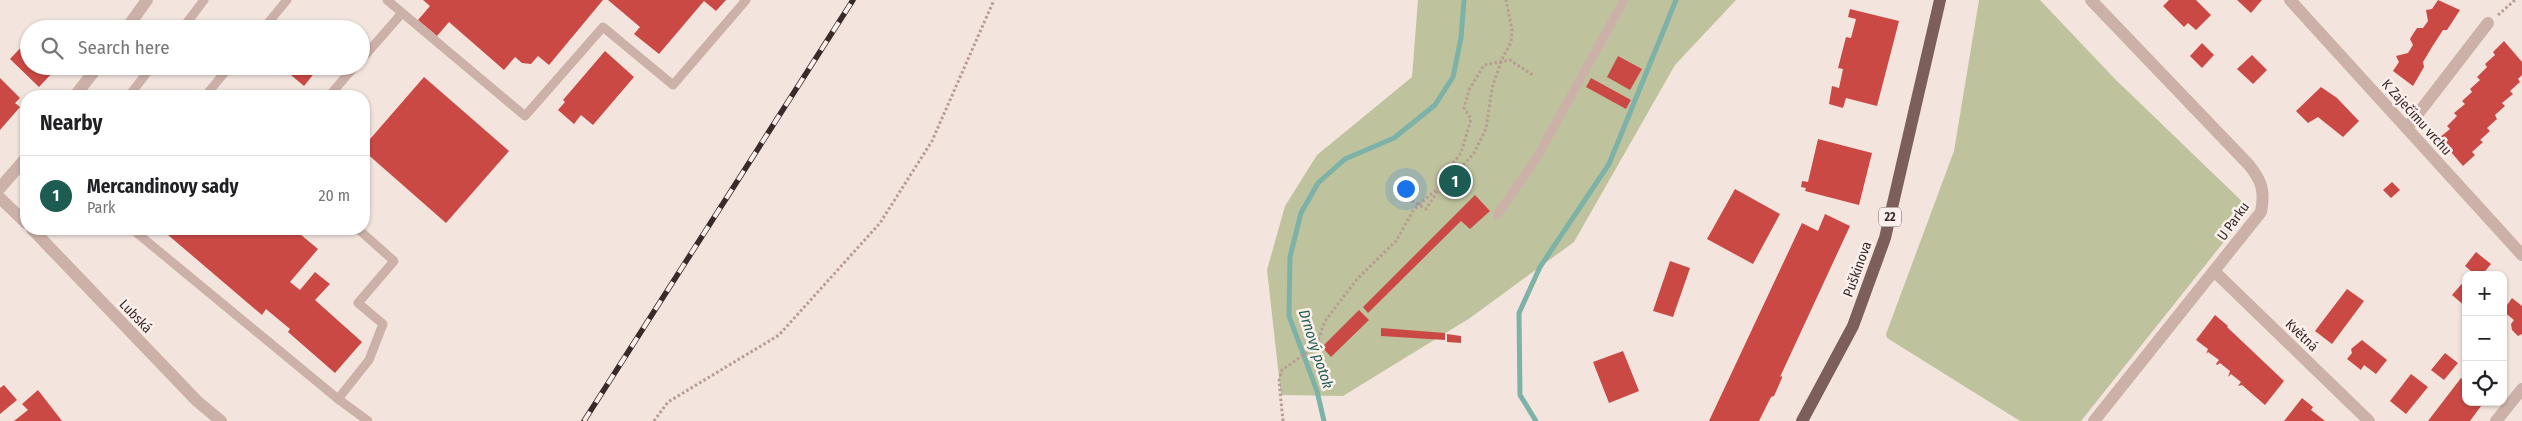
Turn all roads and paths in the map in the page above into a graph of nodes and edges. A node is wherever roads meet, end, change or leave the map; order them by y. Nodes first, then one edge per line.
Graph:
1 (147, 0) edge
2 (204, 0) edge
3 (287, 0) edge
4 (386, 0) edge
5 (746, 0) edge
6 (994, 0) edge
7 (1506, 0) edge
8 (1624, 0) edge
9 (1940, 0) edge
10 (2290, 0) edge
11 (2516, 0) edge
12 (2096, 2) edge
13 (402, 13) junction
14 (133, 20) edge
15 (189, 20) edge
16 (270, 20) edge
17 (2488, 23) joint
18 (370, 50) edge
19 (91, 75) edge
20 (145, 75) edge
21 (223, 75) edge
22 (347, 75) edge
23 (1533, 75) dead end
24 (80, 90) edge
25 (134, 90) edge
26 (210, 90) edge
27 (334, 90) edge
28 (2407, 128) junction
29 (20, 165) edge
30 (0, 188) edge
31 (1399, 193) dead end
32 (0, 198) edge
33 (1497, 215) dead end
34 (20, 217) edge
35 (38, 235) edge
36 (139, 235) edge
37 (365, 235) edge
38 (2522, 255) edge
39 (2214, 271) junction
40 (2522, 389) edge
41 (338, 399) junction
42 (221, 421) edge
43 (368, 421) edge
44 (654, 421) edge
45 (1283, 421) edge
46 (1802, 421) edge
47 (2094, 421) edge
48 (2369, 421) edge
49 (2496, 421) edge

1 - 14 street
2 - 15 lane
3 - 16 lane
4 - 13 lane
5 - 13 lane
6 - 44 path
7 - 45 path
8 - 33 lane
9 - 46 main road, Puškinova / 22
10 - 28 street, K Zaječímu vrchu
11 - 17 path
12 - 39 street, U Parku
13 - 18 lane
17 - 28 street
19 - 24 street
20 - 25 lane
21 - 26 lane
22 - 27 lane
23 - 31 path, bridge
28 - 38 street, K Zaječímu vrchu
29 - 30 street
32 - 34 street
35 - 42 street, Lubská
36 - 41 lane
37 - 41 lane
39 - 47 street, U Parku
39 - 48 street, Květná
40 - 49 street
41 - 43 lane

